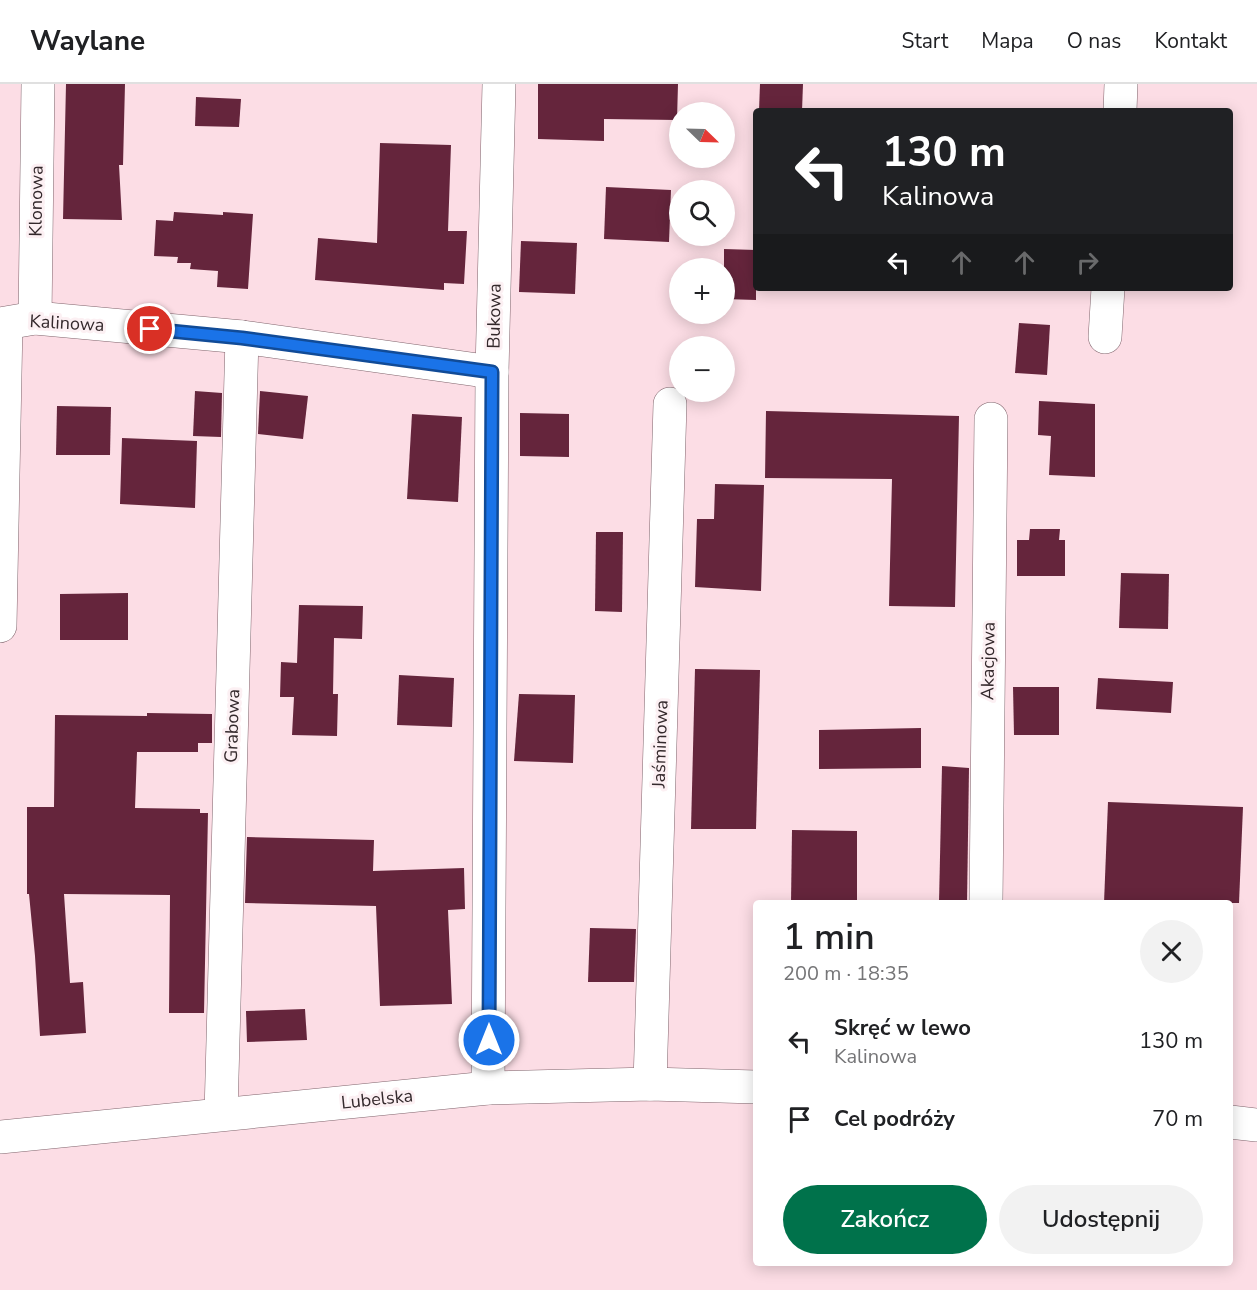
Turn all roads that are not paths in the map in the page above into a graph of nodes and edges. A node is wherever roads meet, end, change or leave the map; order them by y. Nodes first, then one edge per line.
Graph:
1 (38, 84) edge
2 (500, 84) edge
3 (1122, 84) edge
4 (1120, 108) edge
5 (1108, 291) edge
6 (14, 322) edge
7 (1105, 337) dead end
8 (242, 338) junction
9 (492, 372) junction
10 (670, 404) dead end
11 (991, 419) dead end
12 (0, 626) edge
13 (986, 900) edge
14 (650, 1084) junction
15 (753, 1087) edge
16 (488, 1088) junction
17 (221, 1114) junction
18 (1233, 1122) edge
19 (1257, 1125) edge
20 (0, 1137) edge

1 - 6 street, Klonowa
2 - 9 street, Bukowa
3 - 4 street
5 - 7 street
6 - 8 street, Kalinowa
6 - 12 street, Klonowa
8 - 9 street, Kalinowa
8 - 17 street, Grabowa
9 - 16 street, Bukowa
10 - 14 street, Jaśminowa
11 - 13 street, Akacjowa
14 - 15 street, Lubelska
14 - 16 street, Lubelska
16 - 17 street, Lubelska
17 - 20 street, Lubelska
18 - 19 street

